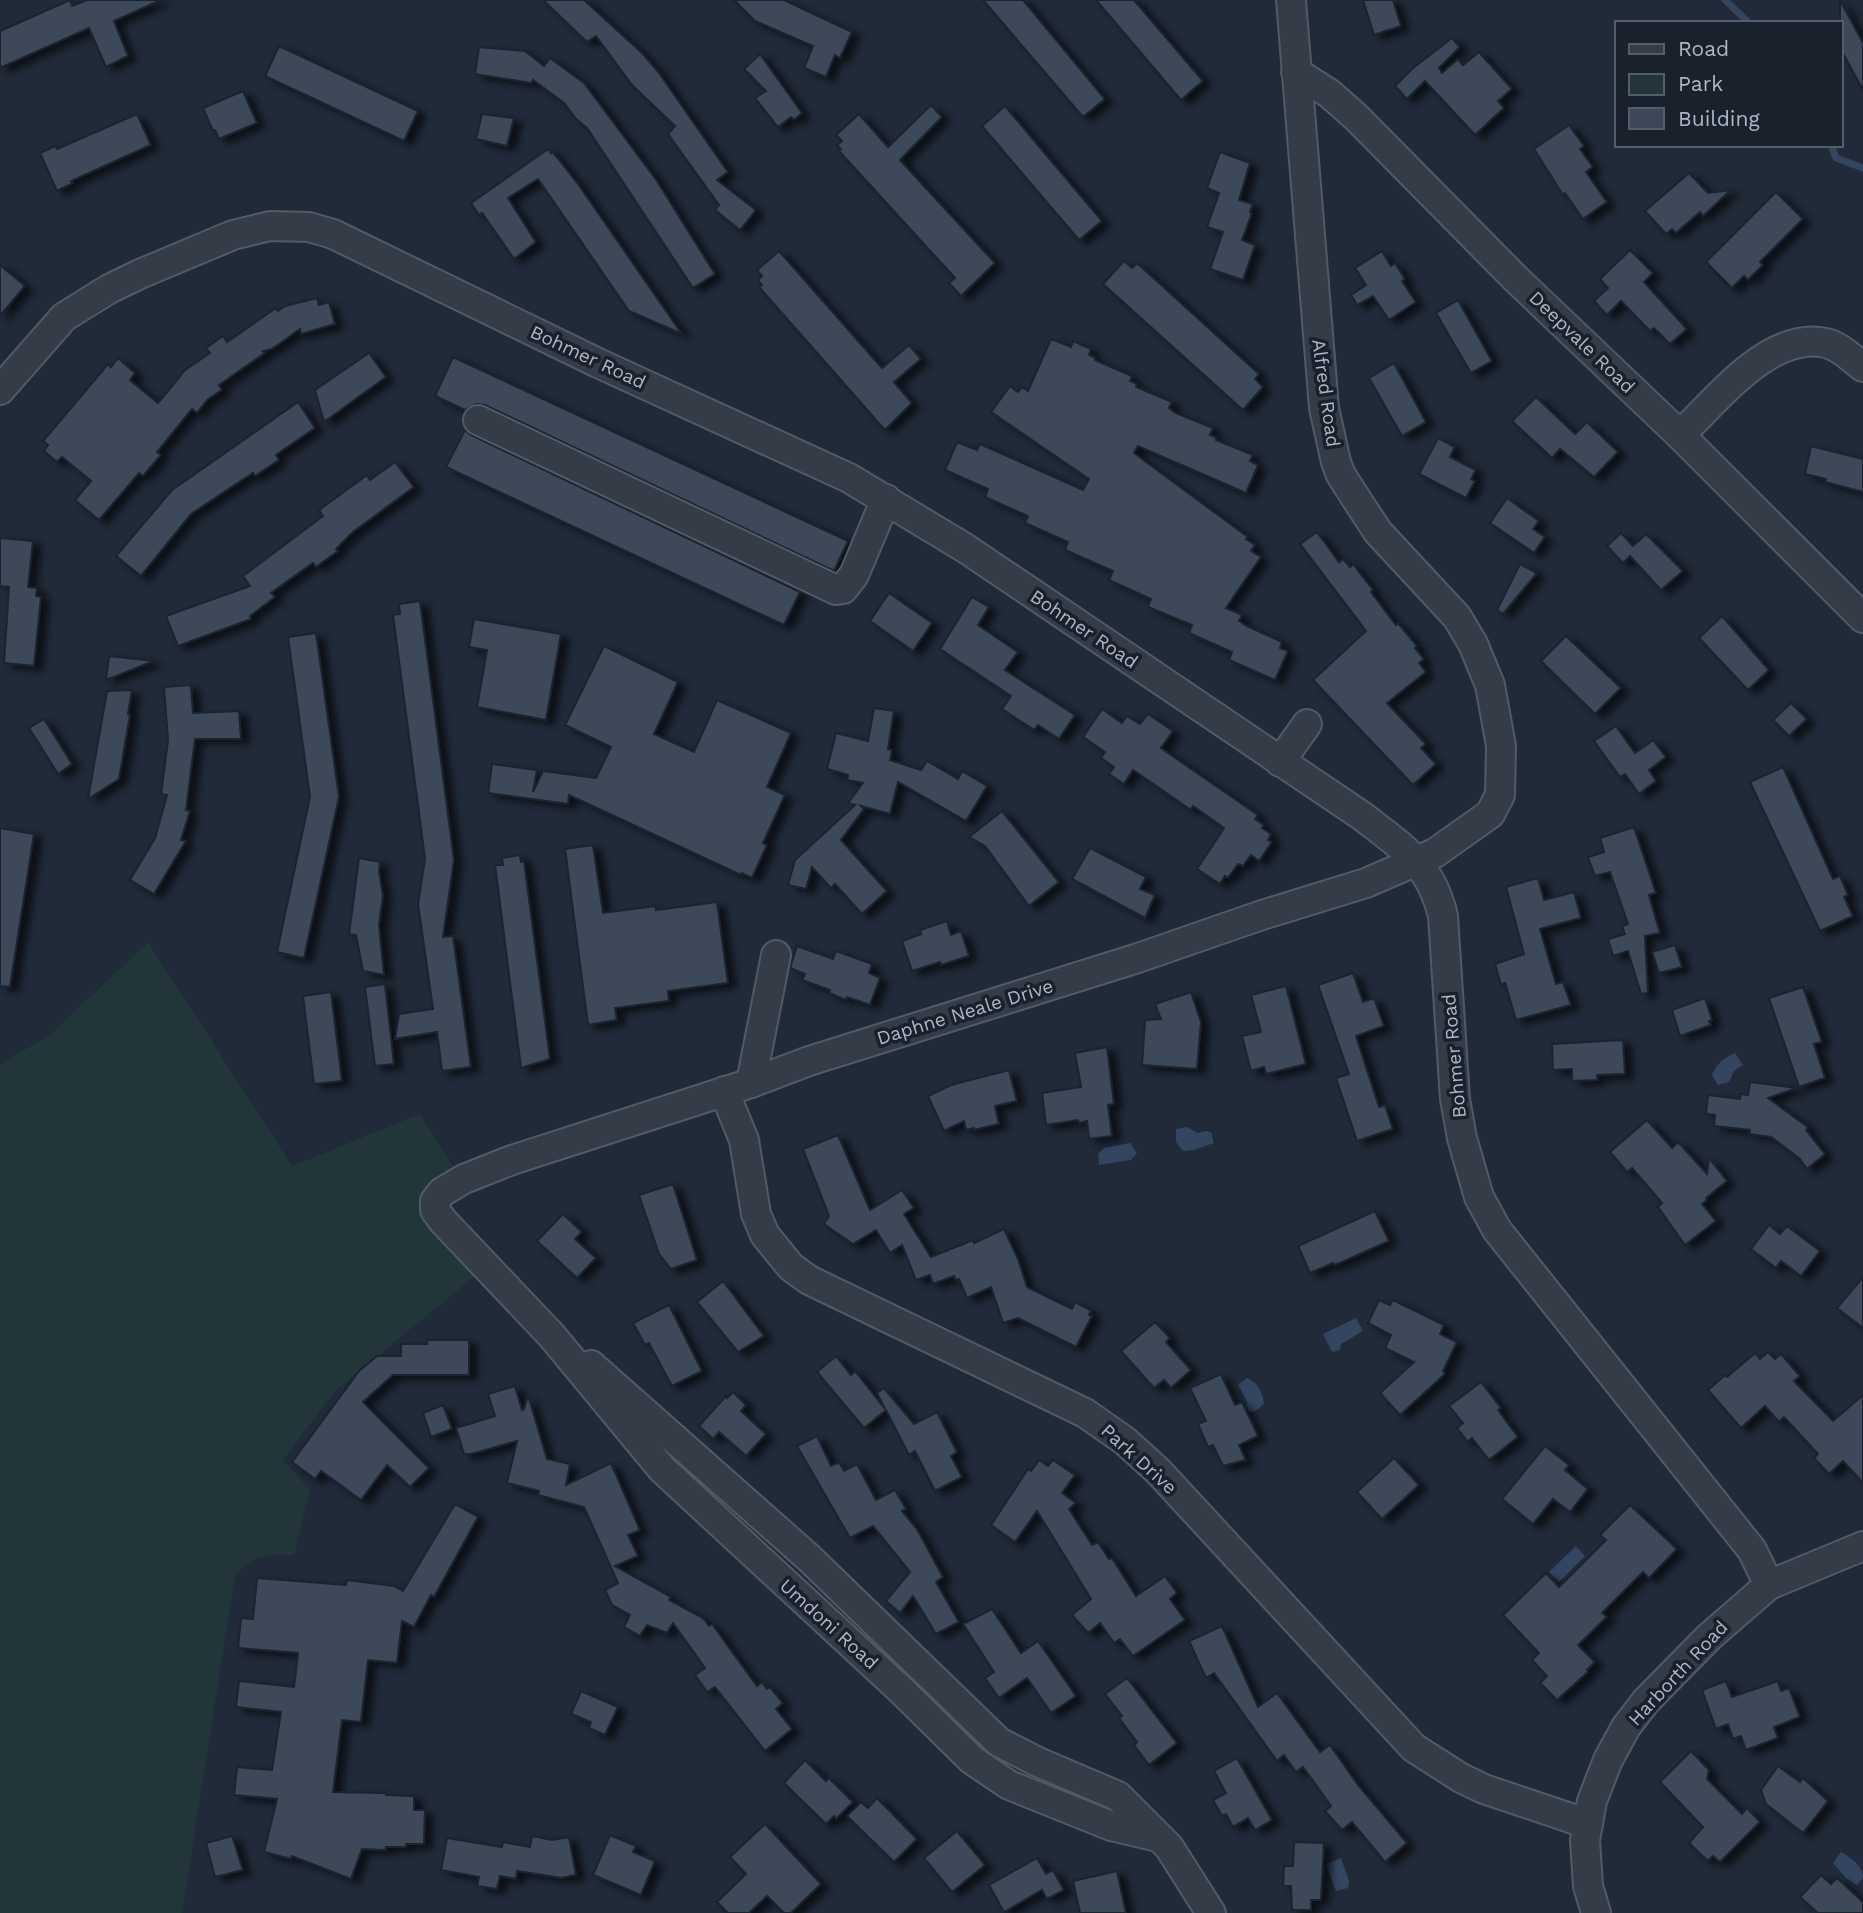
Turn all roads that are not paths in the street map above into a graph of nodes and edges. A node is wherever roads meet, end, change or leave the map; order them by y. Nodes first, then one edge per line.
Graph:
1 (1291, 0) edge
2 (1296, 72) junction
3 (1863, 367) edge
4 (0, 390) edge
5 (478, 420) dead end
6 (1681, 435) junction
7 (886, 499) junction
8 (1863, 618) edge
9 (1307, 724) dead end
10 (1280, 762) junction
11 (1417, 862) junction
12 (776, 955) dead end
13 (751, 1083) junction
14 (724, 1091) junction
15 (512, 1160) joint
16 (1863, 1546) edge
17 (1769, 1585) junction
18 (1588, 1824) junction
19 (1211, 1913) edge
20 (1596, 1913) edge

1 - 2 street, Alfred Road
2 - 6 street, Deepvale Road
2 - 11 street, Alfred Road
3 - 6 street
4 - 7 street, Bohmer Road
5 - 7 street
6 - 8 street, Deepvale Road
7 - 10 street, Bohmer Road
9 - 10 street
10 - 11 street, Bohmer Road
11 - 13 street, Daphne Neale Drive
11 - 17 street, Bohmer Road
12 - 13 street
13 - 14 street, Daphne Neale Drive
14 - 15 street, Daphne Neale Drive
14 - 18 street, Park Drive
15 - 19 street, Umdoni Road
16 - 17 street, Harborth Road
17 - 18 street, Harborth Road
18 - 20 street, Harborth Road

